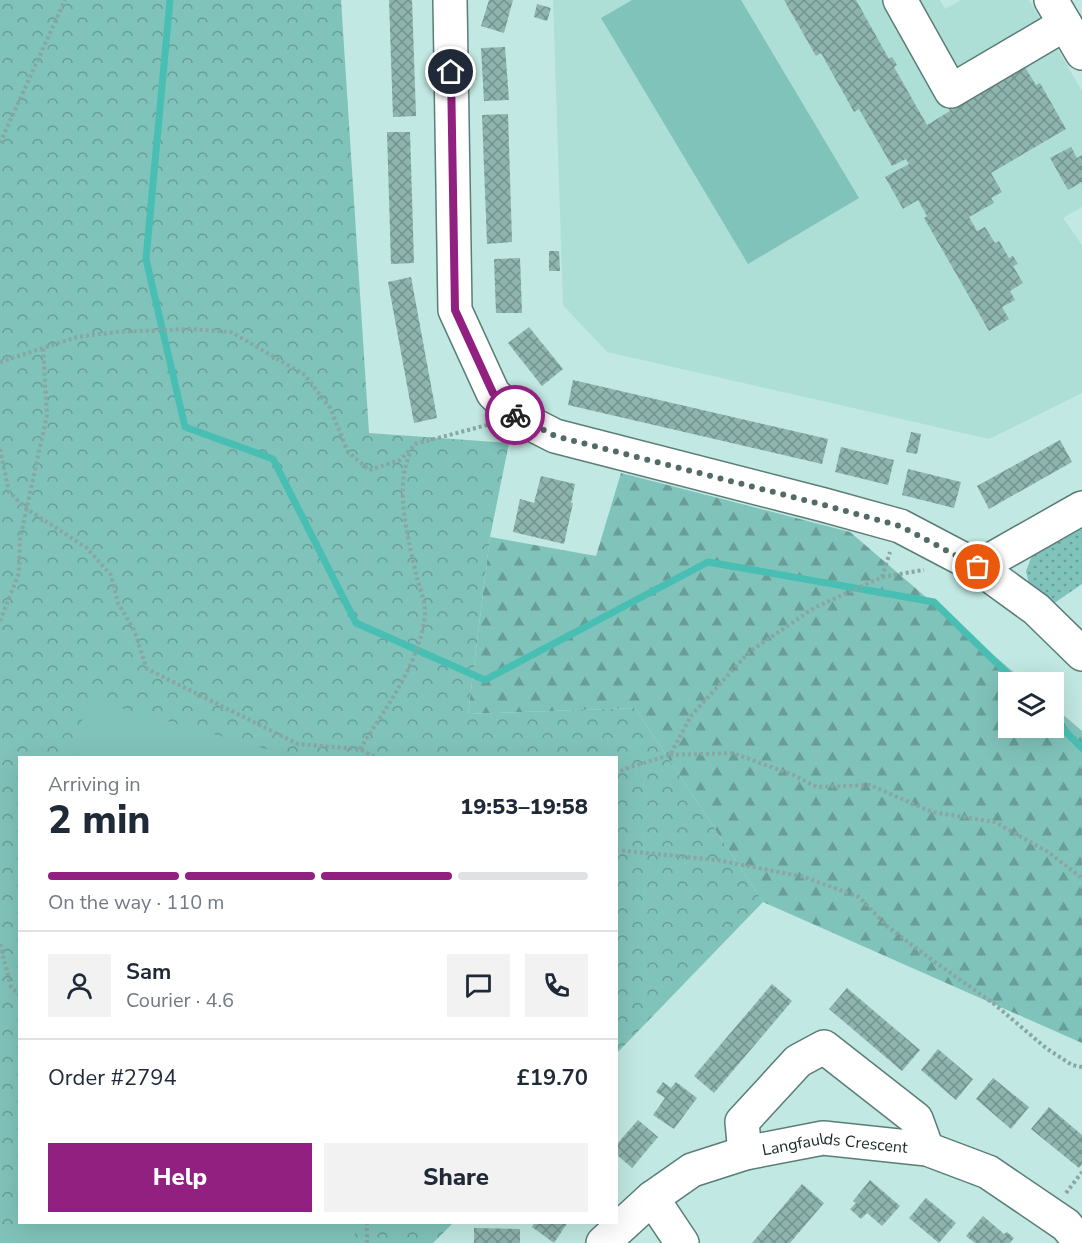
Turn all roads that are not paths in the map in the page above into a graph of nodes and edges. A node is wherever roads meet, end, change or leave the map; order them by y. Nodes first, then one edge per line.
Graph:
1 (450, 0) edge
2 (900, 0) edge
3 (1058, 12) edge
4 (1082, 53) edge
5 (1082, 508) edge
6 (971, 563) junction
7 (1082, 654) edge
8 (927, 1149) junction
9 (745, 1153) junction
10 (652, 1198) junction
11 (603, 1243) edge
12 (681, 1243) edge
13 (1081, 1243) edge

1 - 6 street
2 - 3 street
3 - 4 street
5 - 6 street
6 - 7 street
8 - 9 street, Langfaulds Crescent
8 - 9 street, Langfaulds Crescent
8 - 13 street, Langfaulds Crescent
9 - 10 street, Langfaulds Crescent
10 - 11 street, Langfaulds Crescent
10 - 12 street

